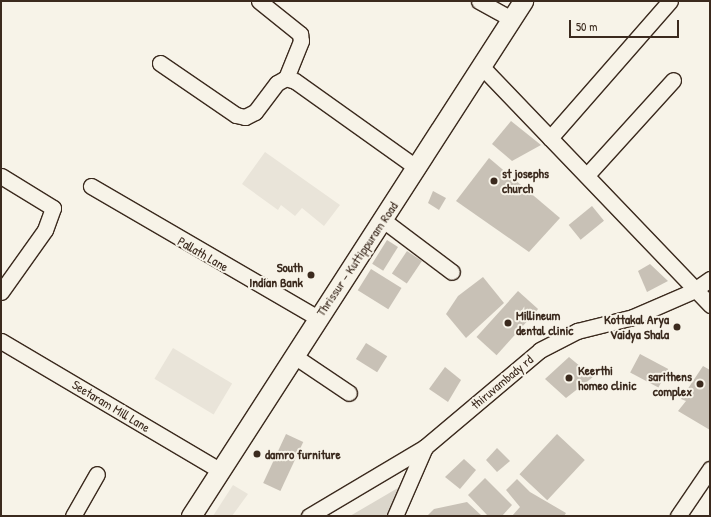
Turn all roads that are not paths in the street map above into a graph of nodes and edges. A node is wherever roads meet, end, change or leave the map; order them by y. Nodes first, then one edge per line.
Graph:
1 (259, 1) edge
2 (479, 1) edge
3 (523, 1) edge
4 (670, 1) edge
5 (512, 19) junction
6 (160, 63) dead end
7 (482, 67) junction
8 (286, 78) junction
9 (673, 80) dead end
10 (550, 138) junction
11 (417, 168) junction
12 (587, 175) junction
13 (1, 176) edge
14 (91, 186) dead end
15 (383, 220) junction
16 (452, 272) dead end
17 (710, 279) edge
18 (693, 291) junction
19 (1, 292) edge
20 (710, 305) edge
21 (318, 318) junction
22 (1, 341) edge
23 (294, 356) junction
24 (349, 393) dead end
25 (425, 447) junction
26 (710, 469) edge
27 (221, 471) junction
28 (97, 474) dead end
29 (684, 514) edge
30 (73, 516) edge
31 (191, 516) edge
32 (309, 516) edge
33 (395, 516) edge

1 - 8 street
2 - 5 street
3 - 5 main road, Thrissur – Kuttippuram Road
4 - 10 street
5 - 7 main road, Thrissur – Kuttippuram Road
6 - 8 street
7 - 10 street
7 - 11 main road, Thrissur – Kuttippuram Road
8 - 11 street
9 - 12 street
10 - 12 street
11 - 15 main road, Thrissur – Kuttippuram Road
12 - 18 street
13 - 19 street
14 - 21 street, Pallath Lane
15 - 16 street
15 - 21 main road, Thrissur – Kuttippuram Road
17 - 18 street, thiruvambady rd
18 - 20 street
18 - 25 street, thiruvambady rd
21 - 23 main road, Thrissur – Kuttippuram Road
22 - 27 street, Seetaram Mill Lane
23 - 24 street
23 - 27 main road, Thrissur – Kuttippuram Road
25 - 32 street, thiruvambady rd
25 - 33 street
26 - 29 street
27 - 31 main road, Thrissur – Kuttippuram Road
28 - 30 street

